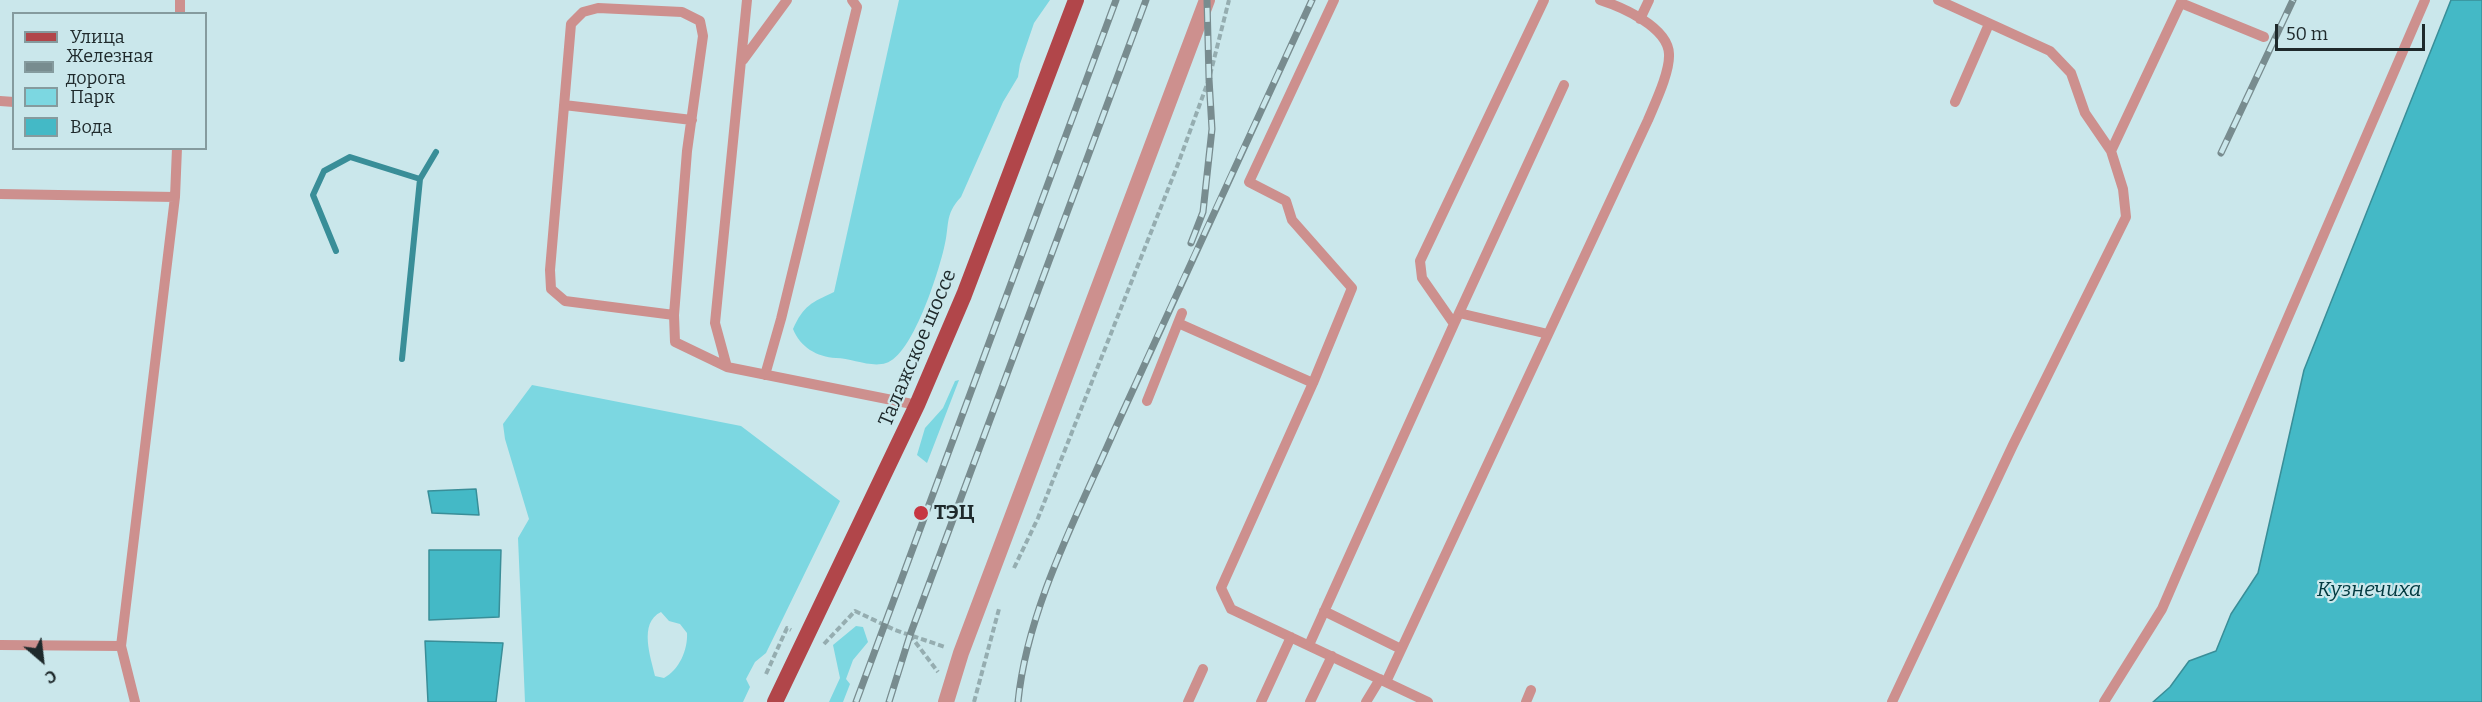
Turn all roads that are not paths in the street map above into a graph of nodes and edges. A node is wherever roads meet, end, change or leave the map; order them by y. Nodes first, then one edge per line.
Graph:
1 (747, 0) edge
2 (787, 0) edge
3 (852, 0) edge
4 (1076, 0) edge
5 (1207, 0) edge
6 (1334, 0) edge
7 (1544, 0) edge
8 (1600, 0) edge
9 (1649, 0) edge
10 (1938, 0) edge
11 (2425, 0) edge
12 (2181, 2) edge
13 (1640, 19) junction
14 (1989, 24) junction
15 (2264, 37) dead end
16 (742, 62) junction
17 (1564, 85) dead end
18 (1955, 102) dead end
19 (564, 105) junction
20 (692, 120) junction
21 (177, 150) edge
22 (2111, 151) junction
23 (0, 194) edge
24 (175, 197) junction
25 (1459, 313) junction
26 (674, 315) junction
27 (1454, 324) junction
28 (1548, 334) junction
29 (728, 367) junction
30 (765, 375) junction
31 (1313, 383) junction
32 (1147, 401) dead end
33 (917, 405) junction
34 (1324, 611) junction
35 (1291, 637) junction
36 (0, 645) edge
37 (1309, 645) junction
38 (121, 646) junction
39 (1401, 649) junction
40 (1332, 656) junction
41 (1203, 669) dead end
42 (1383, 680) junction
43 (1531, 690) dead end
44 (135, 702) edge
45 (775, 702) edge
46 (946, 702) edge
47 (1188, 702) edge
48 (1261, 702) edge
49 (1310, 702) edge
50 (1366, 702) edge
51 (1428, 702) edge
52 (1526, 702) edge
53 (1892, 702) edge
54 (2104, 702) edge

1 - 16 lane
2 - 16 lane
3 - 30 lane
4 - 33 main road, Талажское шоссе
5 - 46 street
6 - 31 lane
7 - 27 lane
8 - 13 lane
9 - 13 lane
10 - 14 lane
11 - 54 lane
12 - 15 lane
12 - 22 lane
13 - 28 lane
14 - 18 lane
14 - 22 lane
16 - 29 lane
17 - 25 lane
19 - 20 lane
19 - 20 lane
19 - 26 lane
20 - 26 lane
21 - 24 lane
22 - 53 lane
23 - 24 lane
24 - 38 lane
25 - 27 lane
25 - 28 lane
26 - 29 lane
27 - 34 lane
28 - 39 lane
29 - 30 lane
30 - 33 lane
31 - 32 lane
31 - 35 lane
33 - 45 main road, Талажское шоссе
34 - 37 lane
34 - 39 lane
35 - 37 lane
35 - 48 lane
36 - 38 lane
37 - 40 lane
38 - 44 lane
39 - 42 lane
40 - 42 lane
40 - 49 lane
41 - 47 lane
42 - 50 lane
42 - 51 lane
43 - 52 lane

